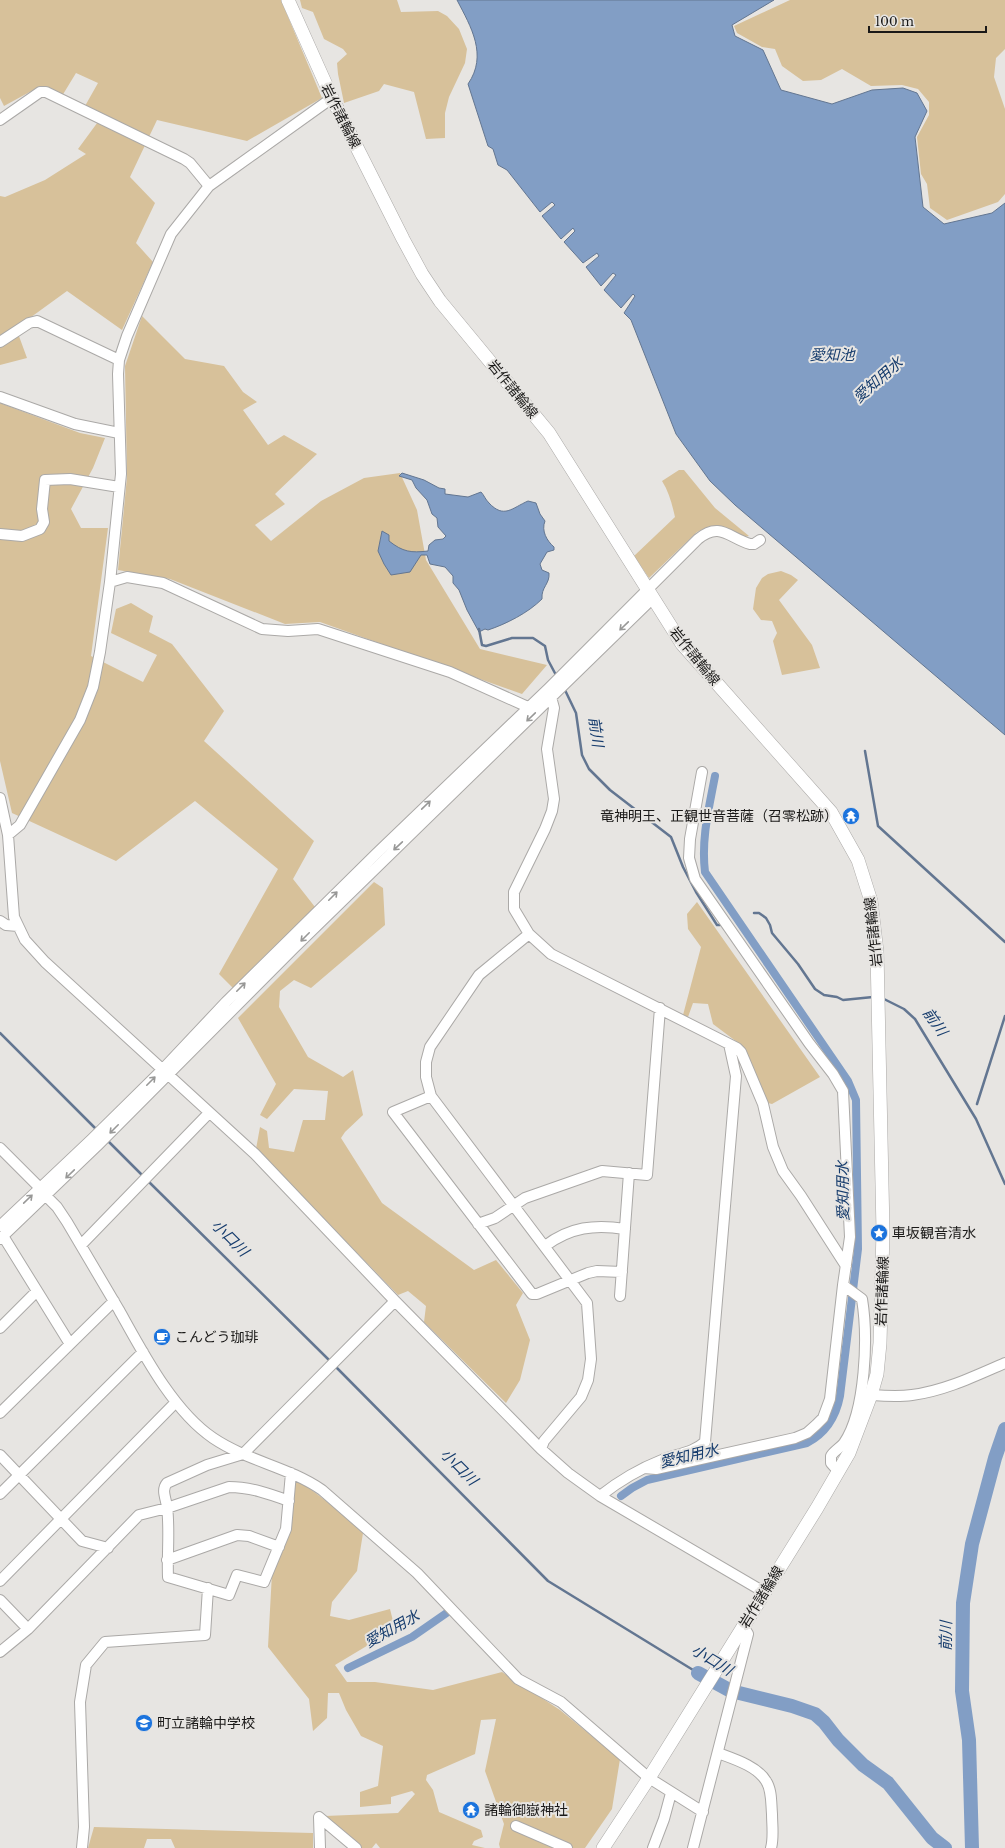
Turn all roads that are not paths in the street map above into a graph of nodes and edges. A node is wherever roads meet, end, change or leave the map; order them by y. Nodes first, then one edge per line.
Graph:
1 (288, 0) edge
2 (332, 98) junction
3 (0, 120) edge
4 (209, 186) junction
5 (0, 342) edge
6 (119, 360) junction
7 (0, 397) edge
8 (119, 433) junction
9 (119, 487) junction
10 (0, 534) edge
11 (760, 540) dead end
12 (110, 582) junction
13 (649, 595) junction
14 (551, 697) junction
15 (528, 706) junction
16 (702, 772) dead end
17 (0, 798) edge
18 (8, 835) junction
19 (0, 921) edge
20 (18, 926) junction
21 (529, 934) junction
22 (660, 1008) junction
23 (729, 1044) junction
24 (165, 1073) junction
25 (430, 1096) junction
26 (209, 1113) junction
27 (95, 1143) junction
28 (0, 1148) edge
29 (629, 1173) junction
30 (40, 1188) junction
31 (46, 1196) junction
32 (512, 1206) junction
33 (478, 1224) junction
34 (0, 1226) edge
35 (625, 1228) junction
36 (1, 1238) edge
37 (81, 1246) junction
38 (545, 1246) junction
39 (846, 1266) junction
40 (622, 1272) junction
41 (572, 1281) junction
42 (842, 1285) junction
43 (37, 1291) junction
44 (620, 1296) dead end
45 (114, 1301) junction
46 (395, 1301) junction
47 (0, 1328) edge
48 (70, 1344) junction
49 (143, 1352) junction
50 (1005, 1363) edge
51 (871, 1395) junction
52 (176, 1402) junction
53 (0, 1413) edge
54 (541, 1448) junction
55 (243, 1454) junction
56 (0, 1455) edge
57 (644, 1468) junction
58 (838, 1471) junction
59 (291, 1473) junction
60 (20, 1475) junction
61 (0, 1494) edge
62 (600, 1496) junction
63 (289, 1501) junction
64 (167, 1508) junction
65 (62, 1518) junction
66 (279, 1547) junction
67 (108, 1548) junction
68 (167, 1560) junction
69 (0, 1581) edge
70 (208, 1588) junction
71 (764, 1592) junction
72 (0, 1600) edge
73 (743, 1626) junction
74 (28, 1629) junction
75 (0, 1652) edge
76 (718, 1753) junction
77 (649, 1778) junction
78 (671, 1793) junction
79 (702, 1812) junction
80 (516, 1826) dead end
81 (82, 1848) edge
82 (320, 1848) edge
83 (356, 1848) edge
84 (567, 1848) edge
85 (603, 1848) edge
86 (653, 1848) edge
87 (693, 1848) edge
88 (771, 1848) edge

1 - 2 main road, 岩作諸輪線
2 - 4 street
2 - 13 main road, 岩作諸輪線
3 - 4 street
4 - 6 street
5 - 6 street
6 - 8 street
7 - 8 street
8 - 9 street
9 - 10 street
9 - 12 street
11 - 13 street
12 - 15 street
12 - 18 street
13 -> 14 street
13 - 15 street
13 - 51 main road, 岩作諸輪線
14 - 21 street
14 -> 24 street
24 -> 15 street
16 - 39 street
17 - 18 street
18 - 20 street
19 - 20 street
20 - 24 street
21 - 22 street
21 - 25 street
22 - 23 street
22 - 29 street
23 - 39 street
23 - 57 street
24 - 26 street
24 - 27 street
25 - 32 street
25 - 33 street
26 - 37 street
26 - 46 street
27 - 30 street
27 -> 31 street
28 - 30 street
29 - 32 street
29 - 35 street
34 -> 30 street
31 - 36 street
31 - 37 street
32 - 33 street
32 - 38 street
33 - 41 street
35 - 38 street
35 - 40 street
36 - 43 street
37 - 45 street
38 - 41 street
39 - 42 street
40 - 41 street
40 - 44 street
41 - 54 street
42 - 57 street
42 - 58 street
43 - 47 street
43 - 48 street
45 - 48 street
45 - 49 street
46 - 54 street
46 - 55 street
48 - 53 street
49 - 52 street
49 - 60 street
50 - 51 street
51 - 58 main road, 岩作諸輪線
52 - 55 street
52 - 65 street
54 - 62 street
55 - 59 street
55 - 64 street
56 - 60 street
57 - 62 street
58 - 71 main road, 岩作諸輪線
59 - 63 street
59 - 77 street
60 - 61 street
60 - 65 street
62 - 71 street
63 - 64 street
63 - 66 street
64 - 67 street
64 - 68 street
65 - 67 street
65 - 69 street
66 - 68 street
66 - 70 street
67 - 74 street
68 - 70 street
70 - 81 street
71 - 73 main road, 岩作諸輪線
72 - 74 street
73 - 76 street
73 - 77 main road, 岩作諸輪線
74 - 75 street
76 - 79 street
76 - 88 street
77 - 78 street
77 - 85 main road, 岩作諸輪線
78 - 79 street
78 - 86 street
79 - 87 street
80 - 84 street
82 - 83 street

